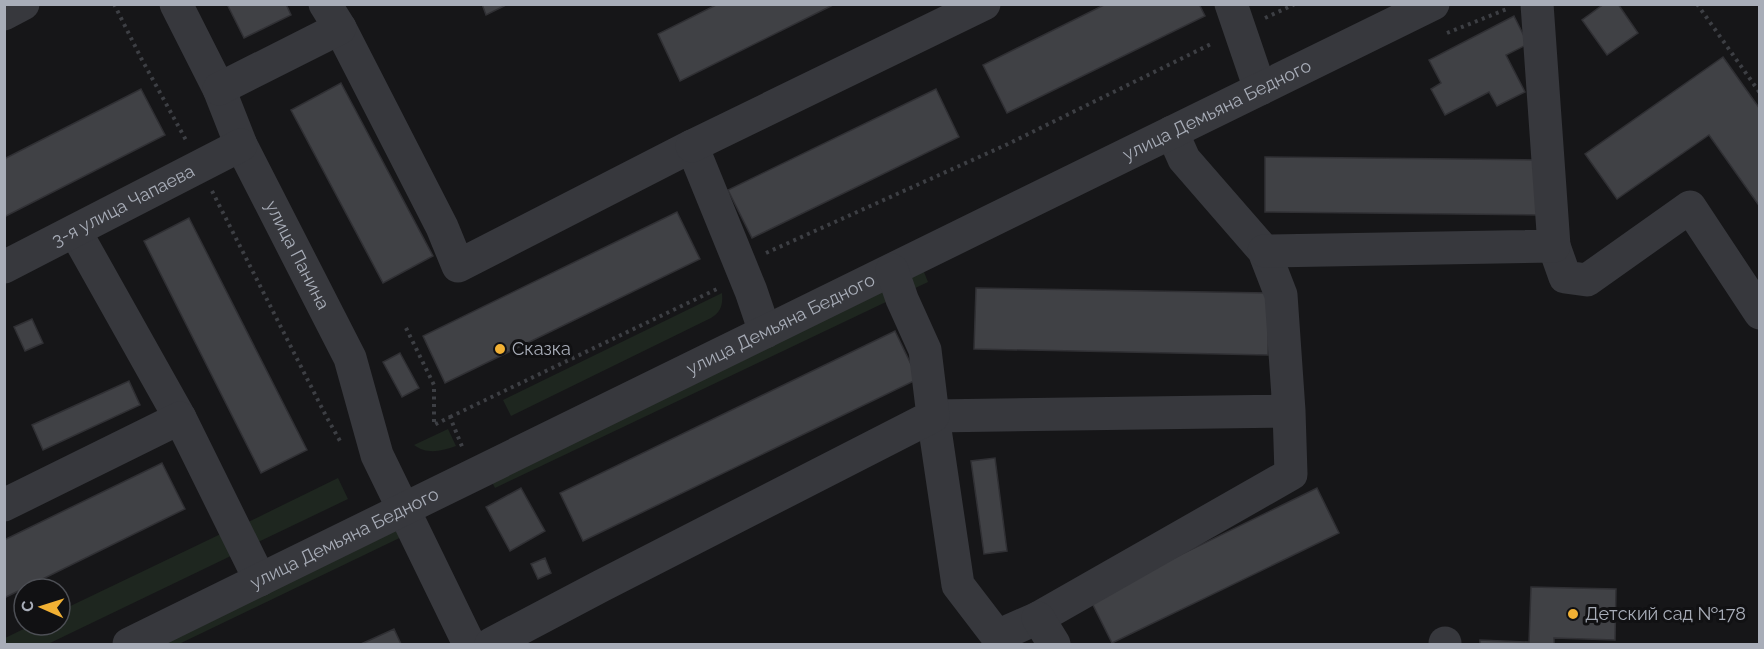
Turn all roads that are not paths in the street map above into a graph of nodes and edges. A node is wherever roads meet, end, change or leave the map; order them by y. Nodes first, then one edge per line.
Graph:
1 (23, 4) edge
2 (176, 4) edge
3 (984, 4) edge
4 (1433, 4) edge
5 (1538, 4) edge
6 (4, 14) edge
7 (333, 16) edge
8 (1235, 17) edge
9 (219, 89) junction
10 (1260, 89) junction
11 (1172, 132) junction
12 (241, 145) junction
13 (692, 146) junction
14 (75, 231) junction
15 (1554, 246) junction
16 (1264, 251) junction
17 (4, 267) edge
18 (892, 270) junction
19 (1760, 313) edge
20 (765, 332) junction
21 (1289, 411) junction
22 (933, 416) junction
23 (180, 418) junction
24 (4, 505) edge
25 (403, 510) junction
26 (260, 580) junction
27 (1046, 631) edge
28 (989, 640) edge
29 (129, 645) edge
30 (469, 645) edge
31 (491, 645) edge

1 - 6 street
2 - 9 street, улица Панина
3 - 13 street
4 - 10 street, улица Демьяна Бедного
5 - 15 street
7 - 9 street
7 - 13 street
8 - 10 street
9 - 12 street, улица Панина
10 - 11 street, улица Демьяна Бедного
11 - 16 street
11 - 18 street, улица Демьяна Бедного
12 - 14 street, 3-я улица Чапаева
12 - 25 street, улица Панина
13 - 20 street
14 - 17 street, 3-я улица Чапаева
14 - 23 street
15 - 16 street
15 - 19 street
16 - 21 street
18 - 20 street, улица Демьяна Бедного
18 - 22 street
20 - 25 street, улица Демьяна Бедного
21 - 22 street
21 - 27 street
22 - 28 street
22 - 31 street
23 - 24 street
23 - 26 street
25 - 26 street, улица Демьяна Бедного
25 - 30 street, улица Панина
26 - 29 street, улица Демьяна Бедного
27 - 28 street

